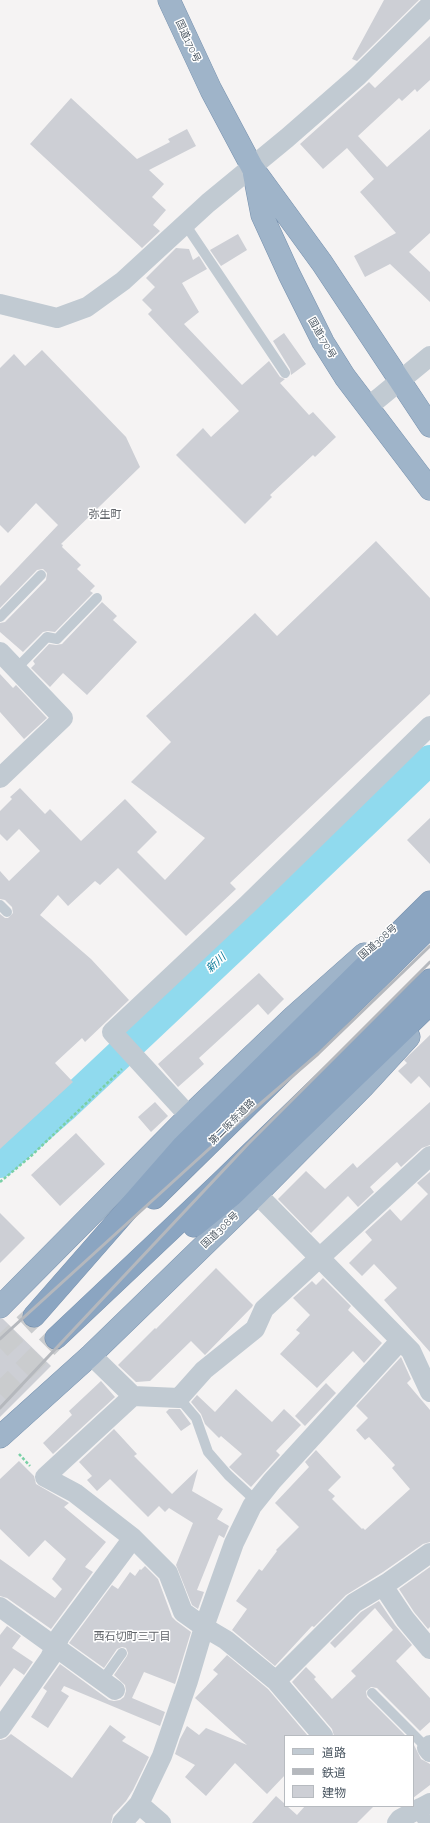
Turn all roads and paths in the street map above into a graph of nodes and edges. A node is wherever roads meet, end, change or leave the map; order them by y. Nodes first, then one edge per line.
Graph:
1 (169, 0) edge
2 (430, 5) edge
3 (252, 167) junction
4 (185, 224) junction
5 (0, 304) edge
6 (430, 356) edge
7 (285, 373) dead end
8 (400, 382) junction
9 (368, 408) junction
10 (430, 426) edge
11 (430, 489) edge
12 (41, 575) dead end
13 (97, 598) dead end
14 (0, 617) edge
15 (0, 652) edge
16 (16, 669) junction
17 (430, 726) edge
18 (0, 778) edge
19 (430, 897) edge
20 (430, 902) edge
21 (430, 927) edge
22 (430, 980) edge
23 (430, 1004) edge
24 (430, 1014) edge
25 (134, 1055) junction
26 (189, 1116) junction
27 (430, 1156) edge
28 (0, 1182) edge
29 (258, 1194) junction
30 (319, 1257) junction
31 (0, 1307) edge
32 (400, 1341) junction
33 (91, 1355) junction
34 (430, 1392) edge
35 (133, 1396) junction
36 (179, 1398) junction
37 (0, 1437) edge
38 (256, 1501) junction
39 (133, 1538) junction
40 (430, 1553) edge
41 (383, 1586) junction
42 (0, 1607) edge
43 (204, 1627) junction
44 (56, 1648) junction
45 (430, 1650) edge
46 (122, 1654) dead end
47 (276, 1681) junction
48 (109, 1685) joint
49 (372, 1692) dead end
50 (0, 1729) edge
51 (322, 1735) edge
52 (429, 1748) edge
53 (139, 1804) junction
54 (426, 1811) edge
55 (395, 1816) edge
56 (122, 1823) edge
57 (161, 1823) edge

1 - 3 highway, 国道170号
2 - 3 street
3 - 4 street
3 - 8 highway, 国道170号
3 - 9 highway, 国道170号
4 - 5 street
4 - 7 lane
6 - 8 street
8 - 9 street
8 - 10 highway, 国道170号
9 - 11 highway, 国道170号
12 - 14 lane
13 - 16 lane
15 - 16 street
16 - 18 street
17 - 25 street
19 - 26 highway, 国道308号
20 - 21 highway, 第二阪奈道路
22 - 23 highway
24 - 29 highway, 国道308号
25 - 26 street
25 - 28 path
26 - 31 highway, 国道308号
27 - 30 street
29 - 30 street
29 - 33 highway, 国道308号
30 - 32 street
30 - 36 street
32 - 34 street
32 - 38 street
33 - 35 street
33 - 37 highway, 国道308号
35 - 36 street
35 - 39 street
36 - 38 lane
38 - 43 street
39 - 43 street
39 - 44 street
40 - 41 street
41 - 45 street
41 - 47 street
42 - 44 street
43 - 47 street
43 - 53 street
44 - 48 street
44 - 50 street
46 - 48 lane
47 - 51 street
49 - 52 lane
53 - 56 street
53 - 57 street
54 - 55 street

